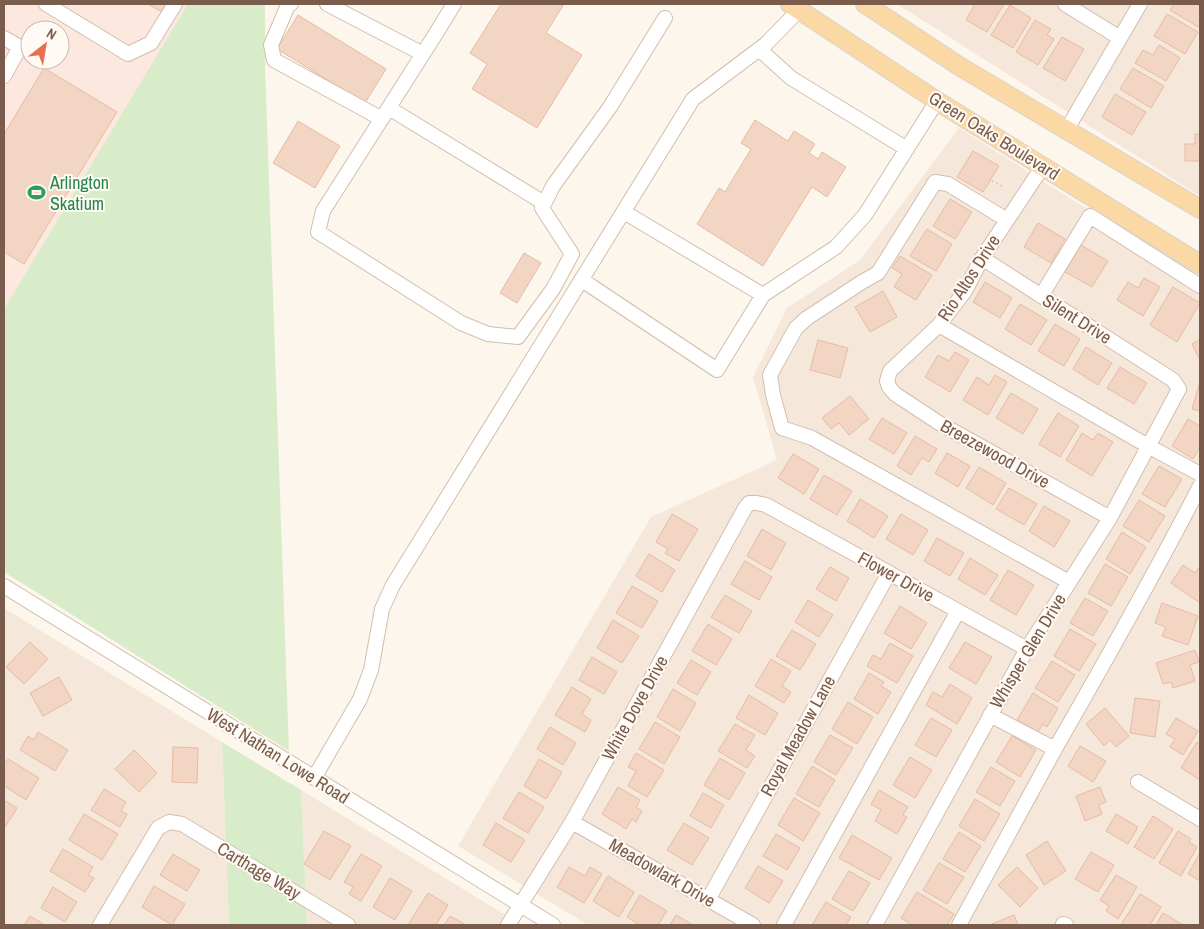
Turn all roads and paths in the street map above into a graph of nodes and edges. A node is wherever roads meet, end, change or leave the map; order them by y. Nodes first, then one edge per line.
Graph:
1 (46, 4) edge
2 (175, 4) edge
3 (291, 4) edge
4 (327, 4) edge
5 (454, 4) edge
6 (865, 4) edge
7 (1065, 4) edge
8 (1140, 4) edge
9 (797, 6) edge
10 (665, 18) dead end
11 (4, 38) edge
12 (1120, 38) junction
13 (759, 50) junction
14 (423, 54) junction
15 (4, 76) edge
16 (937, 101) junction
17 (385, 113) junction
18 (1067, 130) junction
19 (907, 149) junction
20 (1043, 166) junction
21 (992, 181) dead end
22 (1002, 186) dead end
23 (544, 204) junction
24 (1200, 209) edge
25 (624, 212) junction
26 (1007, 220) junction
27 (982, 258) junction
28 (1200, 264) edge
29 (582, 280) junction
30 (1200, 286) edge
31 (763, 295) junction
32 (1041, 296) junction
33 (939, 325) junction
34 (1173, 380) joint
35 (888, 381) joint
36 (1148, 446) junction
37 (1200, 474) edge
38 (1200, 486) edge
39 (766, 505) joint
40 (1110, 518) junction
41 (889, 573) junction
42 (1069, 582) junction
43 (4, 586) edge
44 (958, 611) junction
45 (1027, 649) junction
46 (990, 715) junction
47 (1055, 749) junction
48 (314, 778) junction
49 (1138, 782) dead end
50 (1200, 819) edge
51 (572, 822) junction
52 (708, 900) junction
53 (520, 905) junction
54 (100, 925) edge
55 (348, 925) edge
56 (508, 925) edge
57 (553, 925) edge
58 (753, 925) edge
59 (784, 925) edge
60 (875, 925) edge
61 (959, 925) edge

1 - 2 street
3 - 17 street
4 - 14 street
5 - 14 street
6 - 18 main road
7 - 12 street
8 - 12 street
9 - 13 street
9 - 16 main road, Green Oaks Boulevard
10 - 23 street
11 - 15 street
12 - 18 street
13 - 19 street
13 - 25 street
14 - 17 street
16 - 19 street
16 - 20 main road, Green Oaks Boulevard
17 - 23 street
17 - 23 street
18 - 24 main road
19 - 31 street
20 - 26 street, Rio Altos Drive
20 - 28 main road, Green Oaks Boulevard
21 - 22 path
25 - 29 street
25 - 31 street
26 - 27 street, Rio Altos Drive
26 - 42 street
27 - 32 street, Silent Drive
27 - 33 street, Rio Altos Drive
29 - 31 street
29 - 48 street
30 - 32 street
32 - 34 street, Silent Drive
33 - 35 street, Rio Altos Drive
33 - 36 street
34 - 36 street, Whisper Glen Drive
35 - 40 street, Breezewood Drive
36 - 37 street
36 - 40 street, Whisper Glen Drive
38 - 47 street
39 - 41 street, Flower Drive
39 - 51 street, White Dove Drive
40 - 42 street, Whisper Glen Drive
41 - 44 street, Flower Drive
41 - 52 street, Royal Meadow Lane
42 - 45 street, Whisper Glen Drive
43 - 48 street, West Nathan Lowe Road
44 - 45 street, Flower Drive
44 - 59 street
45 - 46 street, Whisper Glen Drive
46 - 47 street
46 - 60 street, Whisper Glen Drive
47 - 61 street
48 - 53 street, West Nathan Lowe Road
49 - 50 street
51 - 52 street, Meadowlark Drive
51 - 53 street, White Dove Drive
52 - 58 street, Meadowlark Drive
53 - 56 street, White Dove Drive
53 - 57 street, West Nathan Lowe Road
54 - 55 street, Carthage Way

